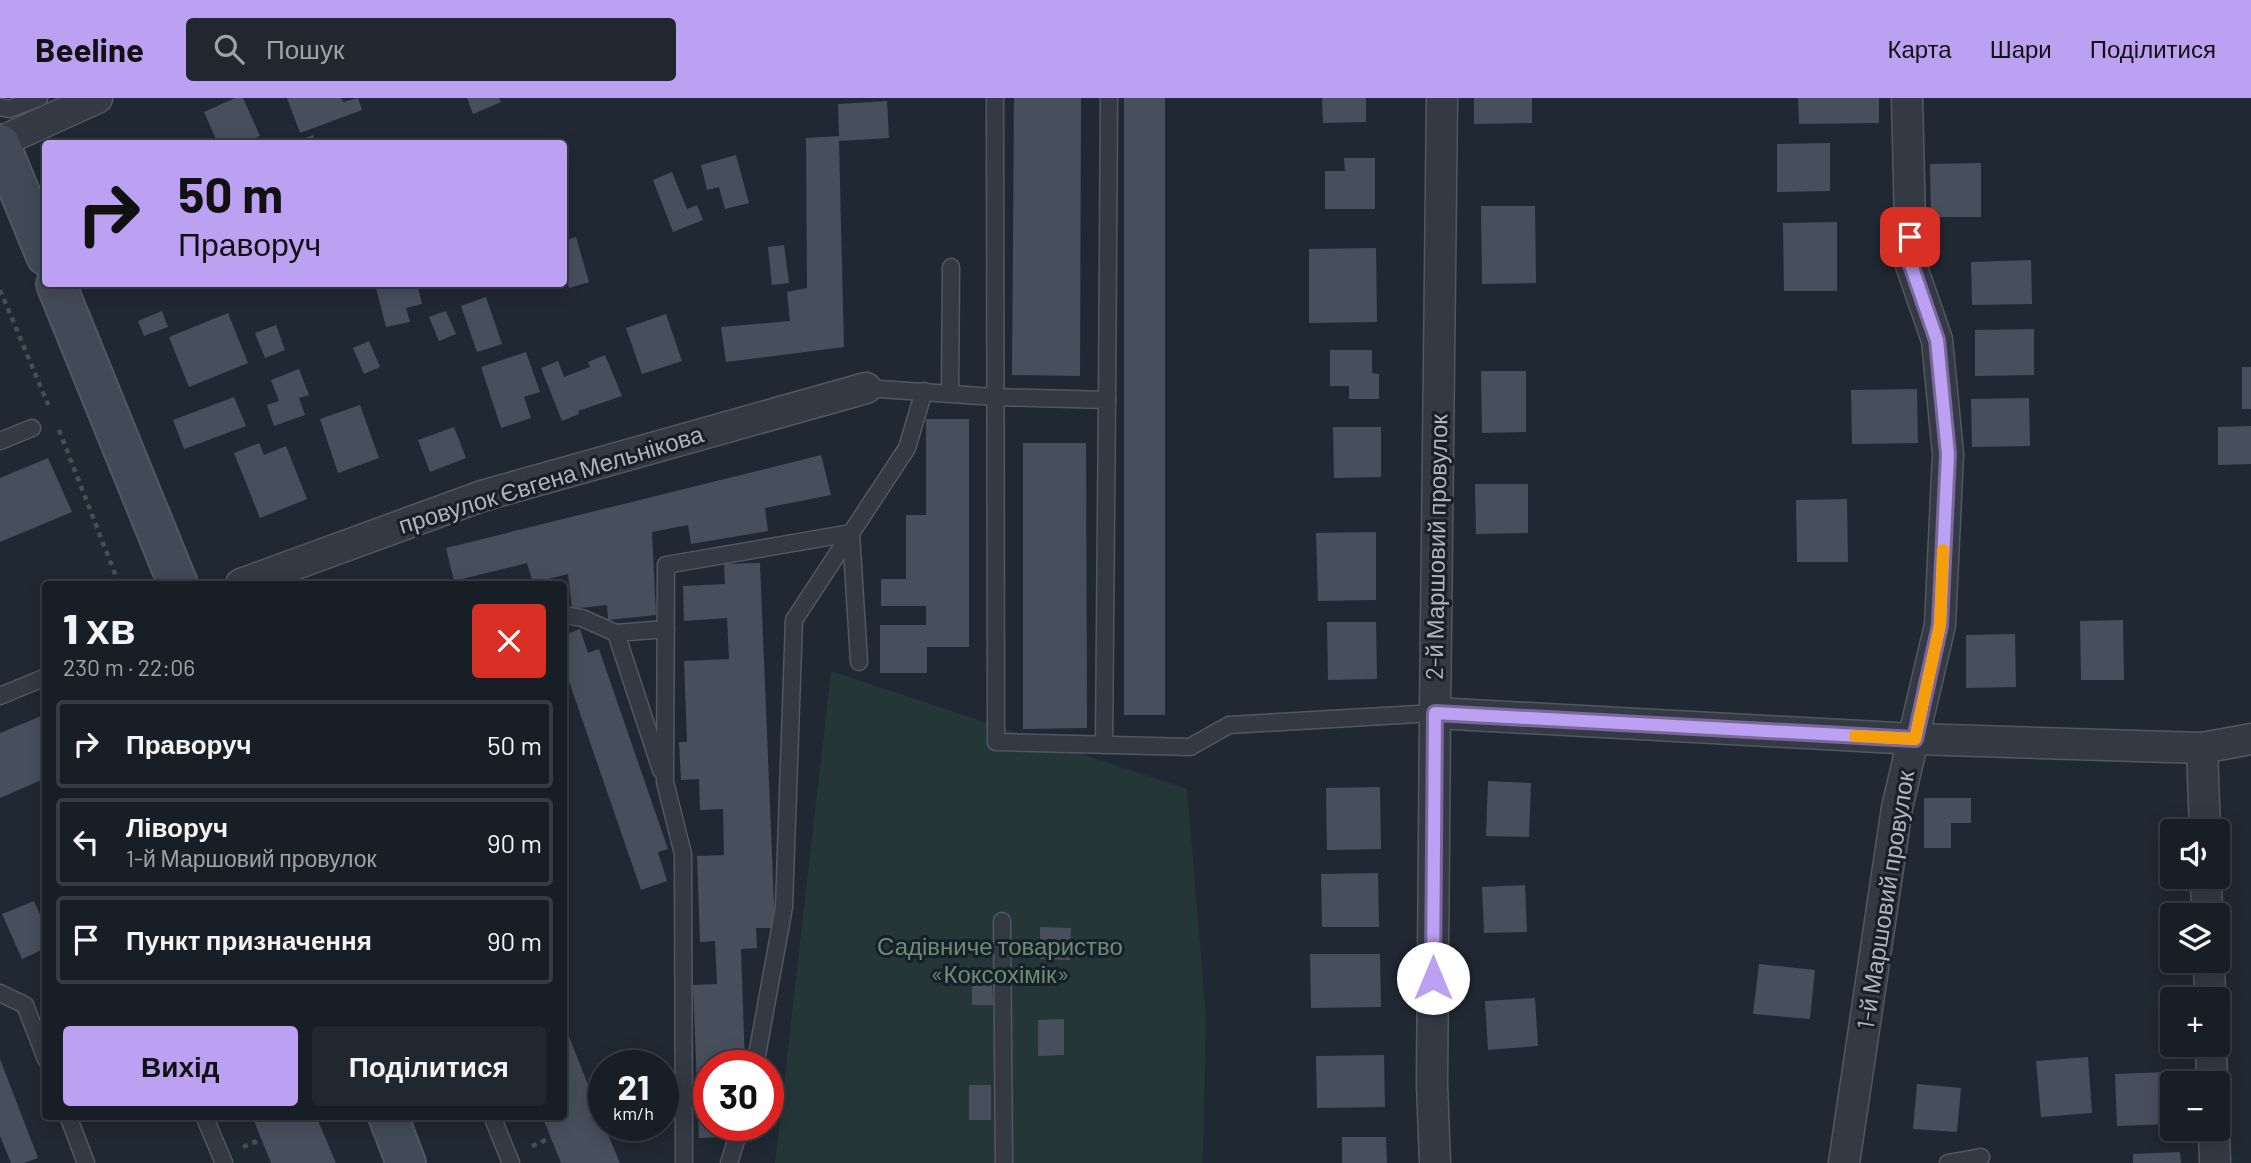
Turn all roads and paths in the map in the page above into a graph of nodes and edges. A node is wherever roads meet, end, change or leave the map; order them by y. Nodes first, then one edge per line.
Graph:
1 (39, 98) edge
2 (97, 98) edge
3 (995, 98) edge
4 (1110, 98) edge
5 (1442, 98) edge
6 (1907, 98) edge
7 (0, 107) edge
8 (0, 143) edge
9 (42, 246) edge
10 (951, 267) dead end
11 (58, 287) edge
12 (0, 290) edge
13 (866, 388) joint
14 (924, 391) junction
15 (950, 393) junction
16 (994, 397) junction
17 (1107, 400) junction
18 (32, 428) dead end
19 (0, 441) edge
20 (851, 533) junction
21 (117, 581) edge
22 (177, 581) edge
23 (249, 581) edge
24 (567, 616) edge
25 (666, 629) junction
26 (616, 633) junction
27 (859, 662) dead end
28 (42, 679) edge
29 (0, 696) edge
30 (1435, 713) junction
31 (1915, 739) junction
32 (2251, 739) edge
33 (1104, 745) junction
34 (2202, 748) junction
35 (666, 782) junction
36 (2205, 819) edge
37 (1002, 922) dead end
38 (0, 993) edge
39 (42, 1049) edge
40 (758, 1050) edge
41 (70, 1120) edge
42 (206, 1120) edge
43 (390, 1120) edge
44 (494, 1120) edge
45 (736, 1141) edge
46 (2214, 1141) edge
47 (1981, 1157) dead end
48 (86, 1163) edge
49 (224, 1163) edge
50 (406, 1163) edge
51 (511, 1163) edge
52 (684, 1163) edge
53 (729, 1163) edge
54 (1004, 1163) edge
55 (1435, 1163) edge
56 (1844, 1163) edge
57 (1948, 1163) edge
58 (2215, 1163) edge

1 - 7 lane
2 - 8 street
3 - 16 lane
4 - 17 lane
5 - 30 street, 2-й Маршовий провулок
6 - 31 street, 1-й Маршовий провулок
8 - 9 street
10 - 15 lane
11 - 22 street
12 - 21 path
13 - 14 lane
13 - 23 street, провулок Євгена Мельнікова
14 - 15 lane
14 - 20 lane
15 - 16 lane
16 - 17 lane
16 - 33 lane
17 - 33 lane
18 - 19 lane
20 - 25 lane
20 - 27 lane
20 - 40 lane
24 - 26 lane
25 - 26 lane
25 - 35 lane
26 - 35 lane
28 - 29 lane
30 - 31 street
30 - 33 lane
30 - 55 street, 2-й Маршовий провулок
31 - 34 street
31 - 56 street, 1-й Маршовий провулок
32 - 34 street
34 - 36 street
35 - 52 lane
37 - 54 lane
38 - 39 lane
41 - 48 lane
42 - 49 lane
43 - 50 street
44 - 51 lane
45 - 53 lane
46 - 58 street
47 - 57 lane

